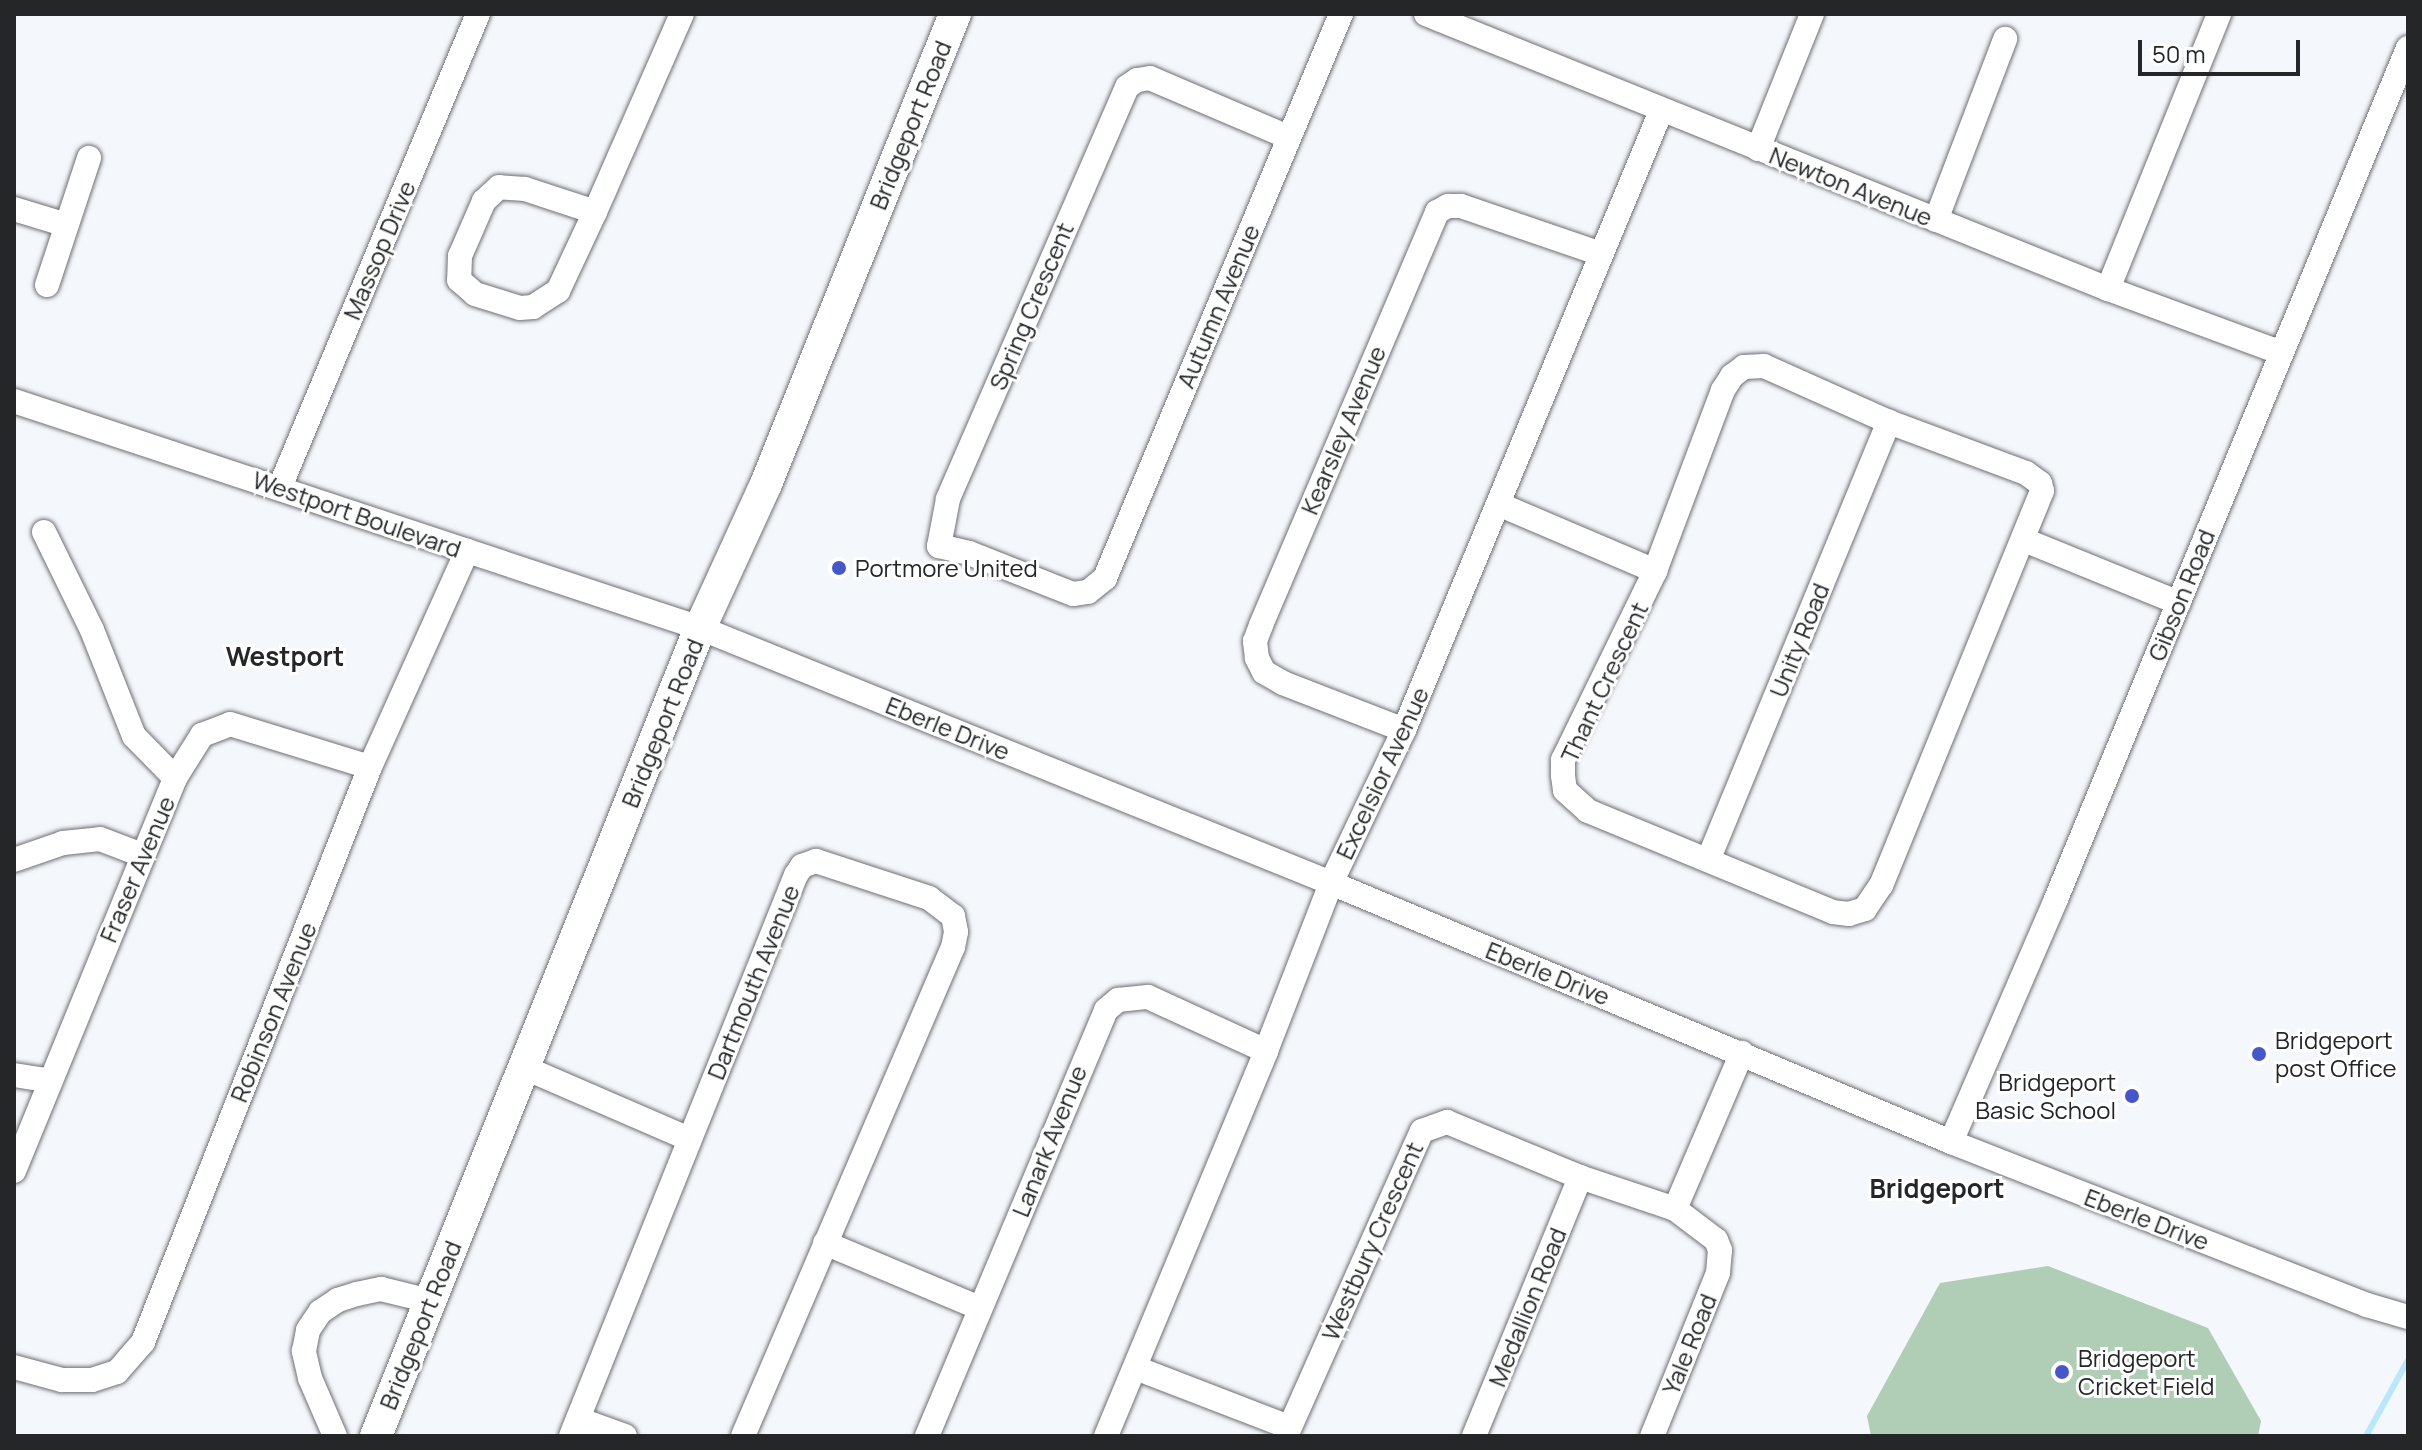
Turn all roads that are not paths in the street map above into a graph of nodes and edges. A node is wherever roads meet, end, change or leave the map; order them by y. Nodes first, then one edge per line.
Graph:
1 (478, 14) edge
2 (682, 14) edge
3 (955, 14) edge
4 (1341, 14) edge
5 (1426, 14) edge
6 (1812, 14) edge
7 (2219, 14) edge
8 (2005, 39) dead end
9 (2408, 48) edge
10 (1661, 111) junction
11 (1288, 137) junction
12 (1758, 149) junction
13 (89, 158) dead end
14 (14, 209) edge
15 (595, 212) junction
16 (1936, 220) junction
17 (67, 225) junction
18 (1601, 254) junction
19 (47, 285) dead end
20 (2108, 289) junction
21 (2279, 352) junction
22 (14, 401) edge
23 (1889, 422) junction
24 (280, 487) junction
25 (1498, 504) junction
26 (44, 532) dead end
27 (2024, 540) junction
28 (467, 551) junction
29 (1655, 571) junction
30 (1088, 592) joint
31 (2179, 603) junction
32 (700, 628) junction
33 (1404, 730) junction
34 (370, 767) junction
35 (175, 778) junction
36 (142, 855) junction
37 (1709, 858) junction
38 (14, 860) edge
39 (1331, 883) junction
40 (1266, 1051) junction
41 (1742, 1053) junction
42 (523, 1067) junction
43 (14, 1075) edge
44 (50, 1081) junction
45 (689, 1139) junction
46 (1951, 1142) junction
47 (14, 1171) edge
48 (1580, 1177) junction
49 (1675, 1209) junction
50 (825, 1243) junction
51 (1720, 1250) joint
52 (430, 1301) junction
53 (980, 1308) junction
54 (2403, 1316) edge
55 (14, 1367) edge
56 (1136, 1368) junction
57 (574, 1428) edge
58 (1287, 1432) edge
59 (335, 1436) edge
60 (376, 1436) edge
61 (625, 1436) edge
62 (743, 1436) edge
63 (927, 1436) edge
64 (1106, 1436) edge
65 (1474, 1436) edge
66 (1652, 1436) edge

1 - 24 street, Massop Drive
2 - 15 street
3 - 32 main road, Bridgeport Road
4 - 11 street, Autumn Avenue
5 - 10 street, Newton Avenue
6 - 12 street
7 - 20 street
8 - 16 street
9 - 21 street, Gibson Road
10 - 12 street, Newton Avenue
10 - 18 street, Excelsior Avenue
11 - 30 street, Autumn Avenue
11 - 30 street, Spring Crescent
12 - 16 street, Newton Avenue
13 - 17 street
14 - 17 street
15 - 15 street
16 - 20 street, Newton Avenue
17 - 19 street
18 - 25 street, Excelsior Avenue
18 - 33 street, Kearsley Avenue
20 - 21 street, Newton Avenue
21 - 31 street, Gibson Road
22 - 24 street, Westport Boulevard
23 - 27 street, Thant Crescent
23 - 29 street, Thant Crescent
23 - 37 street, Unity Road
24 - 28 street, Westport Boulevard
25 - 29 street
25 - 33 street, Excelsior Avenue
26 - 35 street
27 - 31 street
27 - 37 street, Thant Crescent
28 - 32 street, Westport Boulevard
28 - 34 street, Robinson Avenue
29 - 37 street, Thant Crescent
31 - 46 street, Gibson Road
32 - 39 street, Eberle Drive
32 - 42 main road, Bridgeport Road
33 - 39 street, Excelsior Avenue
34 - 35 street, Fraser Avenue
34 - 55 street, Robinson Avenue
35 - 36 street, Fraser Avenue
36 - 38 street
36 - 44 street, Fraser Avenue
39 - 40 street, Excelsior Avenue
39 - 41 street, Eberle Drive
40 - 53 street, Lanark Avenue
40 - 56 street, Excelsior Avenue
41 - 46 street, Eberle Drive
41 - 49 street
42 - 45 street
42 - 52 main road, Bridgeport Road
43 - 44 street
44 - 47 street, Fraser Avenue
45 - 50 street, Dartmouth Avenue
45 - 57 street, Dartmouth Avenue
46 - 54 street, Eberle Drive
48 - 49 street, Westbury Crescent
48 - 58 street, Westbury Crescent
48 - 65 street, Medallion Road
49 - 51 street, Westbury Crescent
50 - 53 street
50 - 62 street, Dartmouth Avenue
51 - 66 street, Yale Road
52 - 59 street
52 - 60 main road, Bridgeport Road
53 - 63 street, Lanark Avenue
56 - 58 street
56 - 64 street, Excelsior Avenue
57 - 61 street, Dartmouth Avenue

